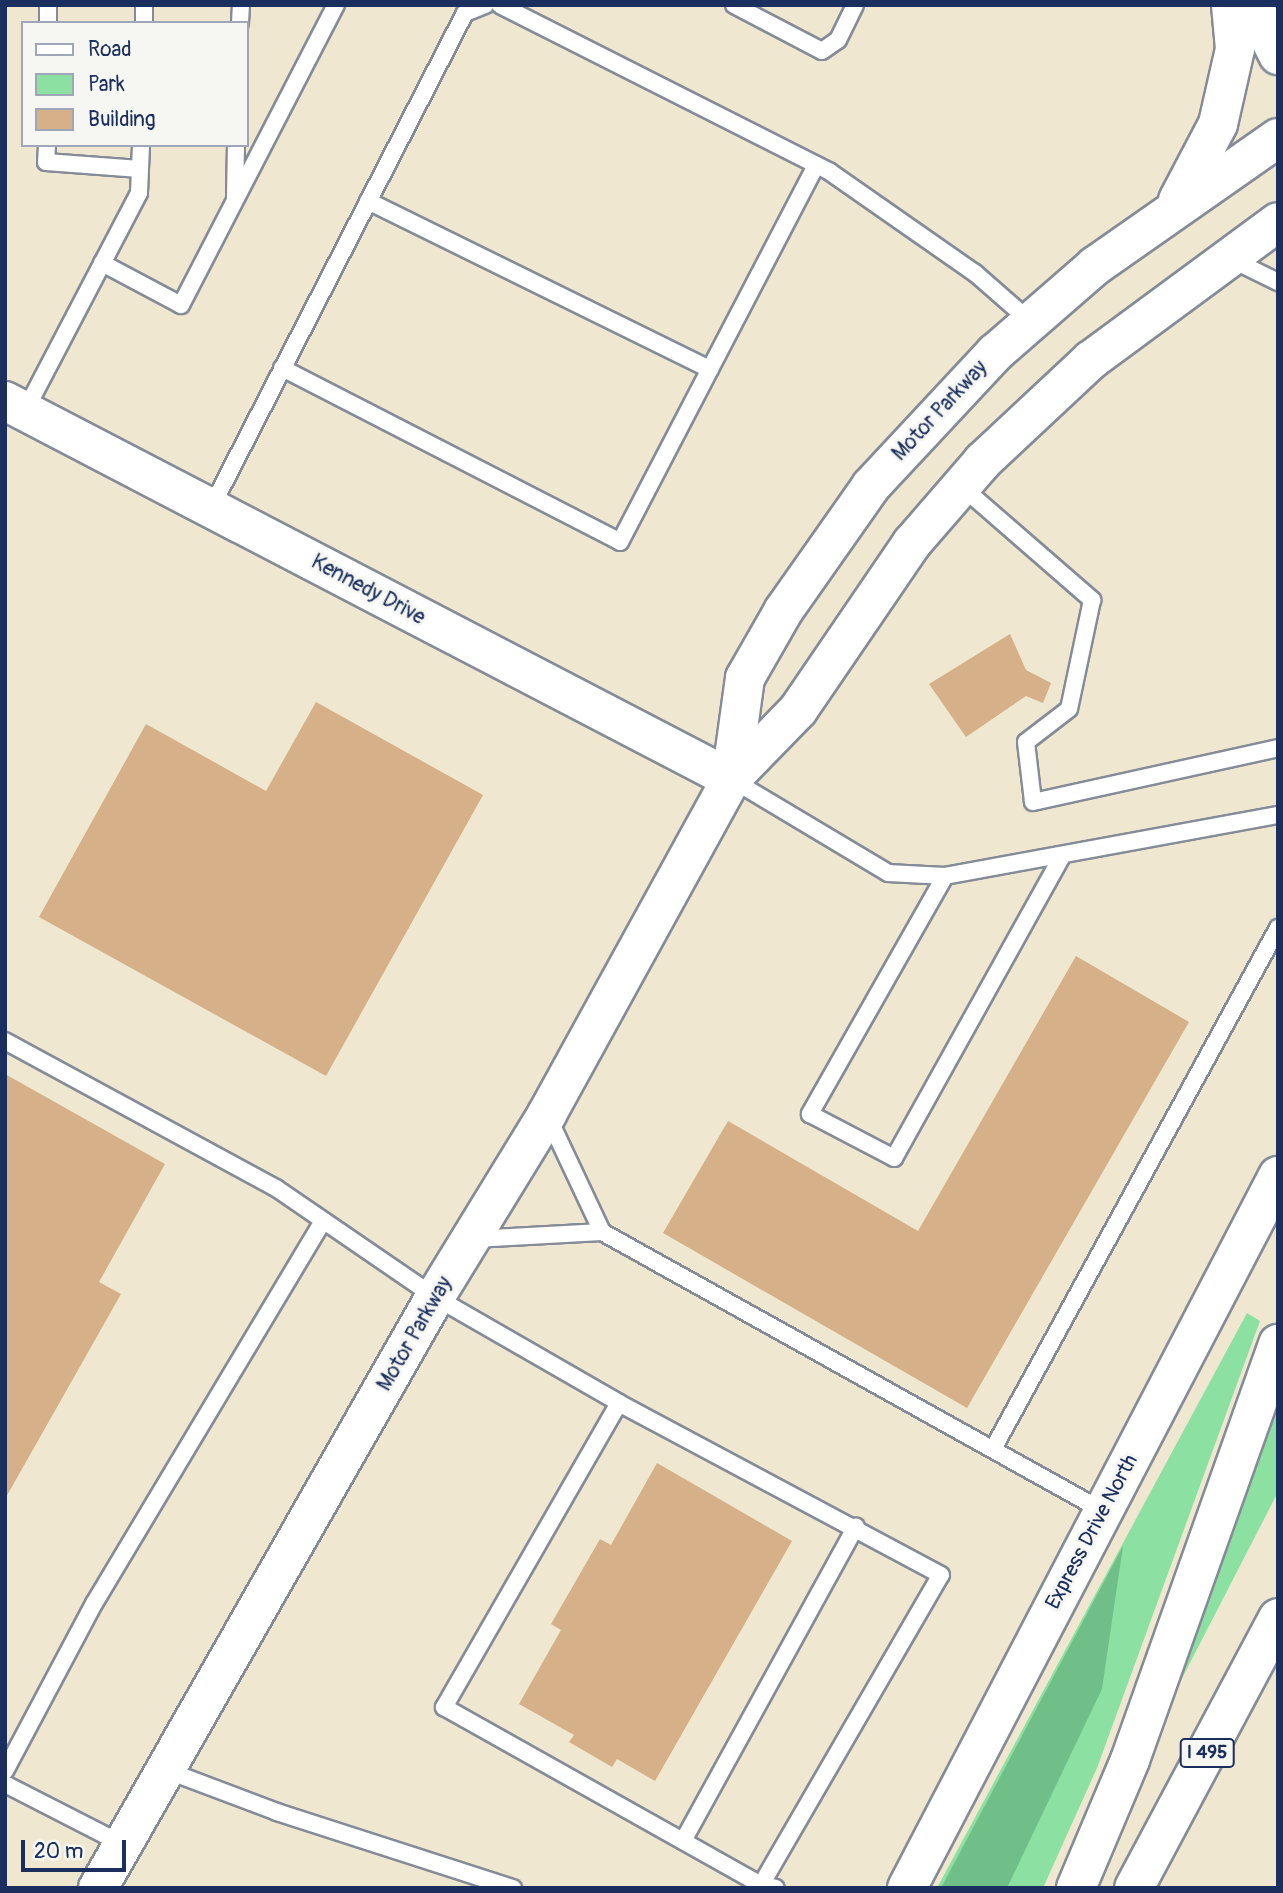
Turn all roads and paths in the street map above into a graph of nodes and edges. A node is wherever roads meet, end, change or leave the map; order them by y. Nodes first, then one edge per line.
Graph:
1 (336, 5) edge
2 (485, 5) edge
3 (500, 5) edge
4 (734, 5) edge
5 (855, 5) edge
6 (1231, 5) edge
7 (1253, 5) edge
8 (1278, 55) edge
9 (1278, 138) edge
10 (47, 147) edge
11 (141, 147) edge
12 (236, 147) edge
13 (816, 165) junction
14 (140, 169) junction
15 (369, 201) junction
16 (234, 203) junction
17 (1172, 211) junction
18 (1278, 222) edge
19 (1227, 257) junction
20 (102, 263) junction
21 (1278, 282) edge
22 (1031, 322) junction
23 (282, 368) junction
24 (710, 369) junction
25 (15, 406) edge
26 (961, 486) junction
27 (211, 508) junction
28 (1278, 748) edge
29 (731, 779) junction
30 (1278, 815) edge
31 (1061, 858) junction
32 (945, 876) junction
33 (1278, 928) edge
34 (5, 1041) edge
35 (547, 1114) junction
36 (1278, 1176) edge
37 (323, 1221) junction
38 (601, 1232) junction
39 (471, 1239) junction
40 (435, 1297) junction
41 (1278, 1344) edge
42 (619, 1403) junction
43 (993, 1449) junction
44 (1103, 1511) junction
45 (856, 1526) junction
46 (1278, 1618) edge
47 (5, 1770) edge
48 (166, 1770) junction
49 (5, 1784) edge
50 (683, 1841) junction
51 (122, 1844) junction
52 (105, 1885) edge
53 (766, 1887) edge
54 (513, 1888) edge
55 (906, 1888) edge
56 (1076, 1888) edge
57 (1134, 1888) edge

1 - 16 lane
2 - 15 lane
3 - 13 lane
4 - 5 lane
6 - 17 main road
7 - 8 main road
9 - 17 main road, Motor Parkway
10 - 14 lane
11 - 14 lane
12 - 16 lane
13 - 22 lane
13 - 24 lane
14 - 20 lane
15 - 23 lane
15 - 24 lane
16 - 20 lane
17 - 22 main road, Motor Parkway
18 - 19 main road, Motor Parkway
19 - 21 lane
19 - 26 main road, Motor Parkway
20 - 25 lane
22 - 29 main road, Motor Parkway
23 - 24 lane
23 - 27 lane
25 - 27 main road, Kennedy Drive
26 - 28 lane
26 - 29 main road, Motor Parkway
27 - 29 main road, Kennedy Drive
29 - 32 lane
29 - 35 main road, Motor Parkway
30 - 31 lane
31 - 32 lane
31 - 32 lane
33 - 43 lane
34 - 37 lane
35 - 38 lane
35 - 39 main road, Motor Parkway
36 - 44 main road, Express Drive North
37 - 40 lane
37 - 47 lane
38 - 39 lane
38 - 43 lane
39 - 40 main road, Motor Parkway
40 - 42 lane
40 - 48 main road, Motor Parkway
41 - 56 main road
42 - 45 lane
42 - 50 lane
43 - 44 lane
44 - 55 main road, Express Drive North
45 - 50 lane
45 - 53 lane
46 - 57 main road, I 495
48 - 51 main road, Motor Parkway
48 - 54 lane
49 - 51 lane
50 - 53 lane
51 - 52 main road, Motor Parkway

